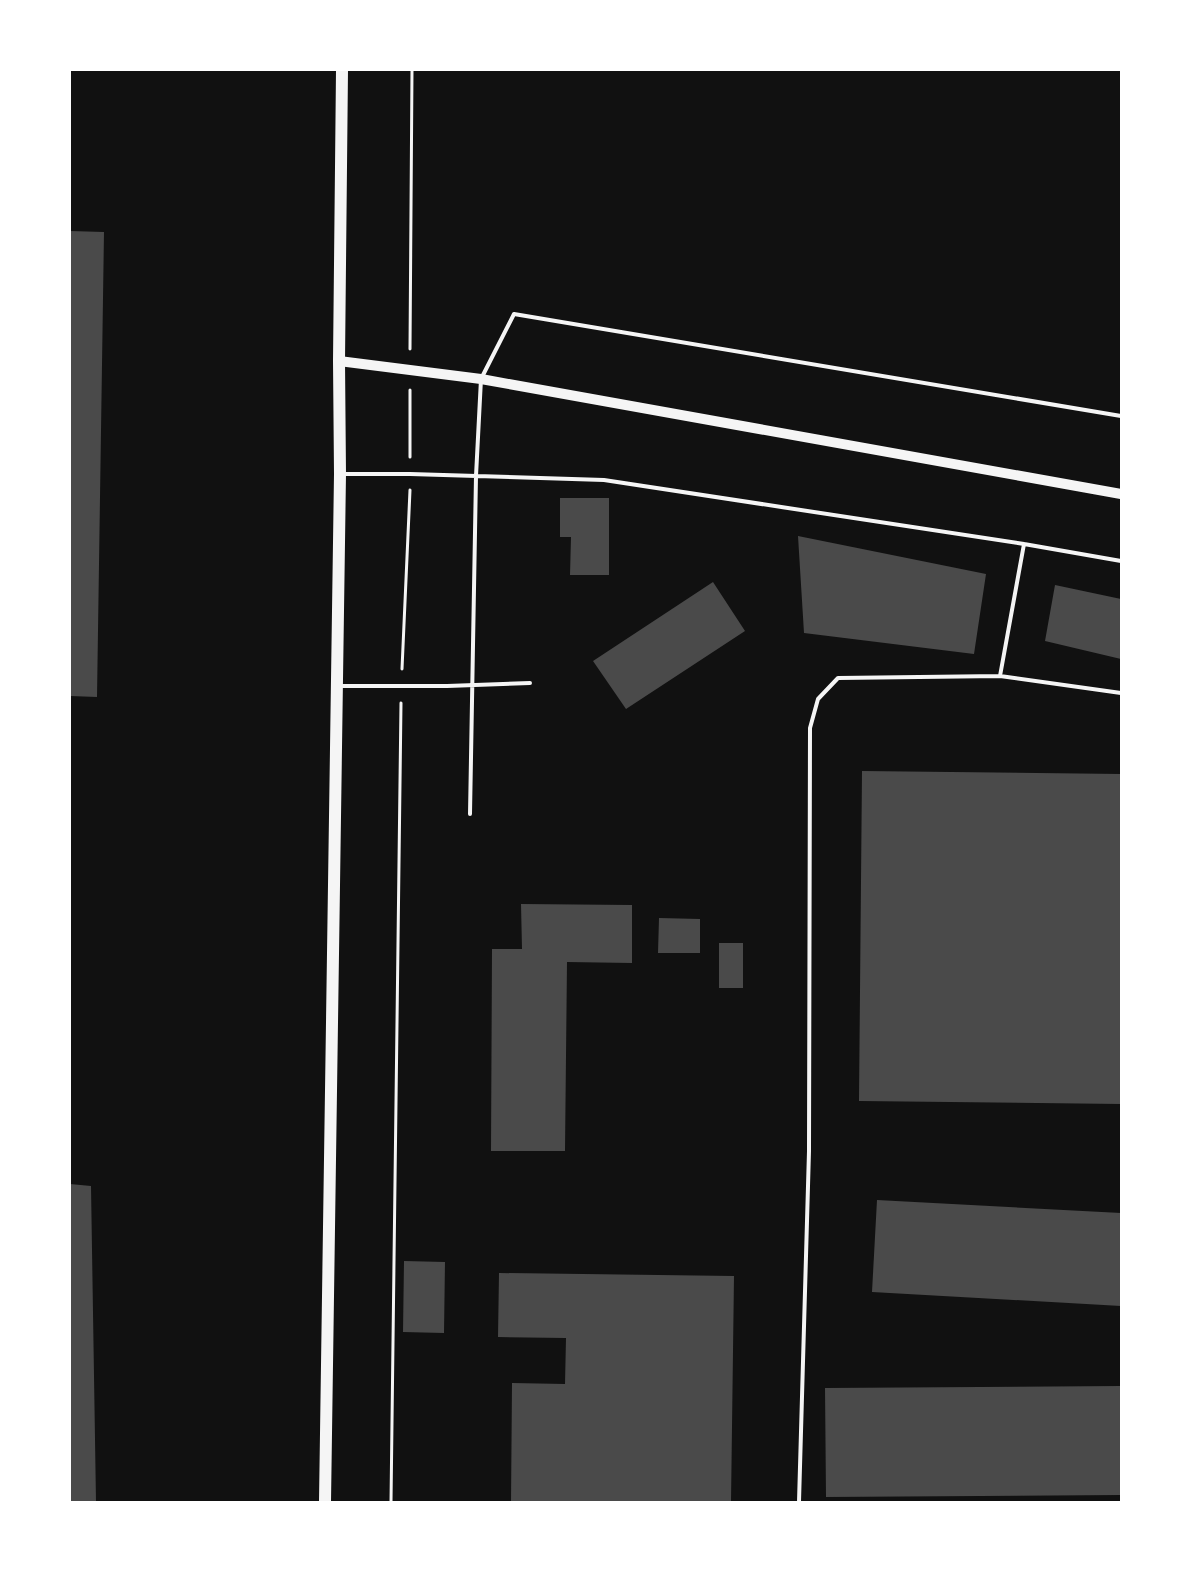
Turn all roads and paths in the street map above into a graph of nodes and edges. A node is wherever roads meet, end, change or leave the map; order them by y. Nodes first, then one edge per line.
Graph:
1 (342, 70) edge
2 (412, 70) edge
3 (339, 361) junction
4 (410, 369) junction
5 (481, 380) junction
6 (1121, 416) edge
7 (340, 474) junction
8 (410, 474) junction
9 (476, 476) junction
10 (1121, 494) edge
11 (1024, 544) junction
12 (1121, 561) edge
13 (1000, 676) junction
14 (530, 683) dead end
15 (472, 685) junction
16 (337, 686) junction
17 (402, 686) junction
18 (1121, 693) edge
19 (470, 814) dead end
20 (325, 1502) edge
21 (392, 1502) edge
22 (798, 1502) edge

1 - 3 main road
2 - 4 path
3 - 4 main road
3 - 7 main road
4 - 5 main road
4 - 8 path
5 - 6 lane
5 - 9 lane
5 - 10 main road
7 - 8 lane
7 - 16 main road
8 - 9 lane
8 - 17 path
9 - 11 lane
9 - 15 lane
11 - 12 lane
11 - 13 lane
13 - 18 lane
13 - 22 lane
14 - 15 lane
15 - 17 lane
15 - 19 lane
16 - 17 lane
16 - 20 main road
17 - 21 path

